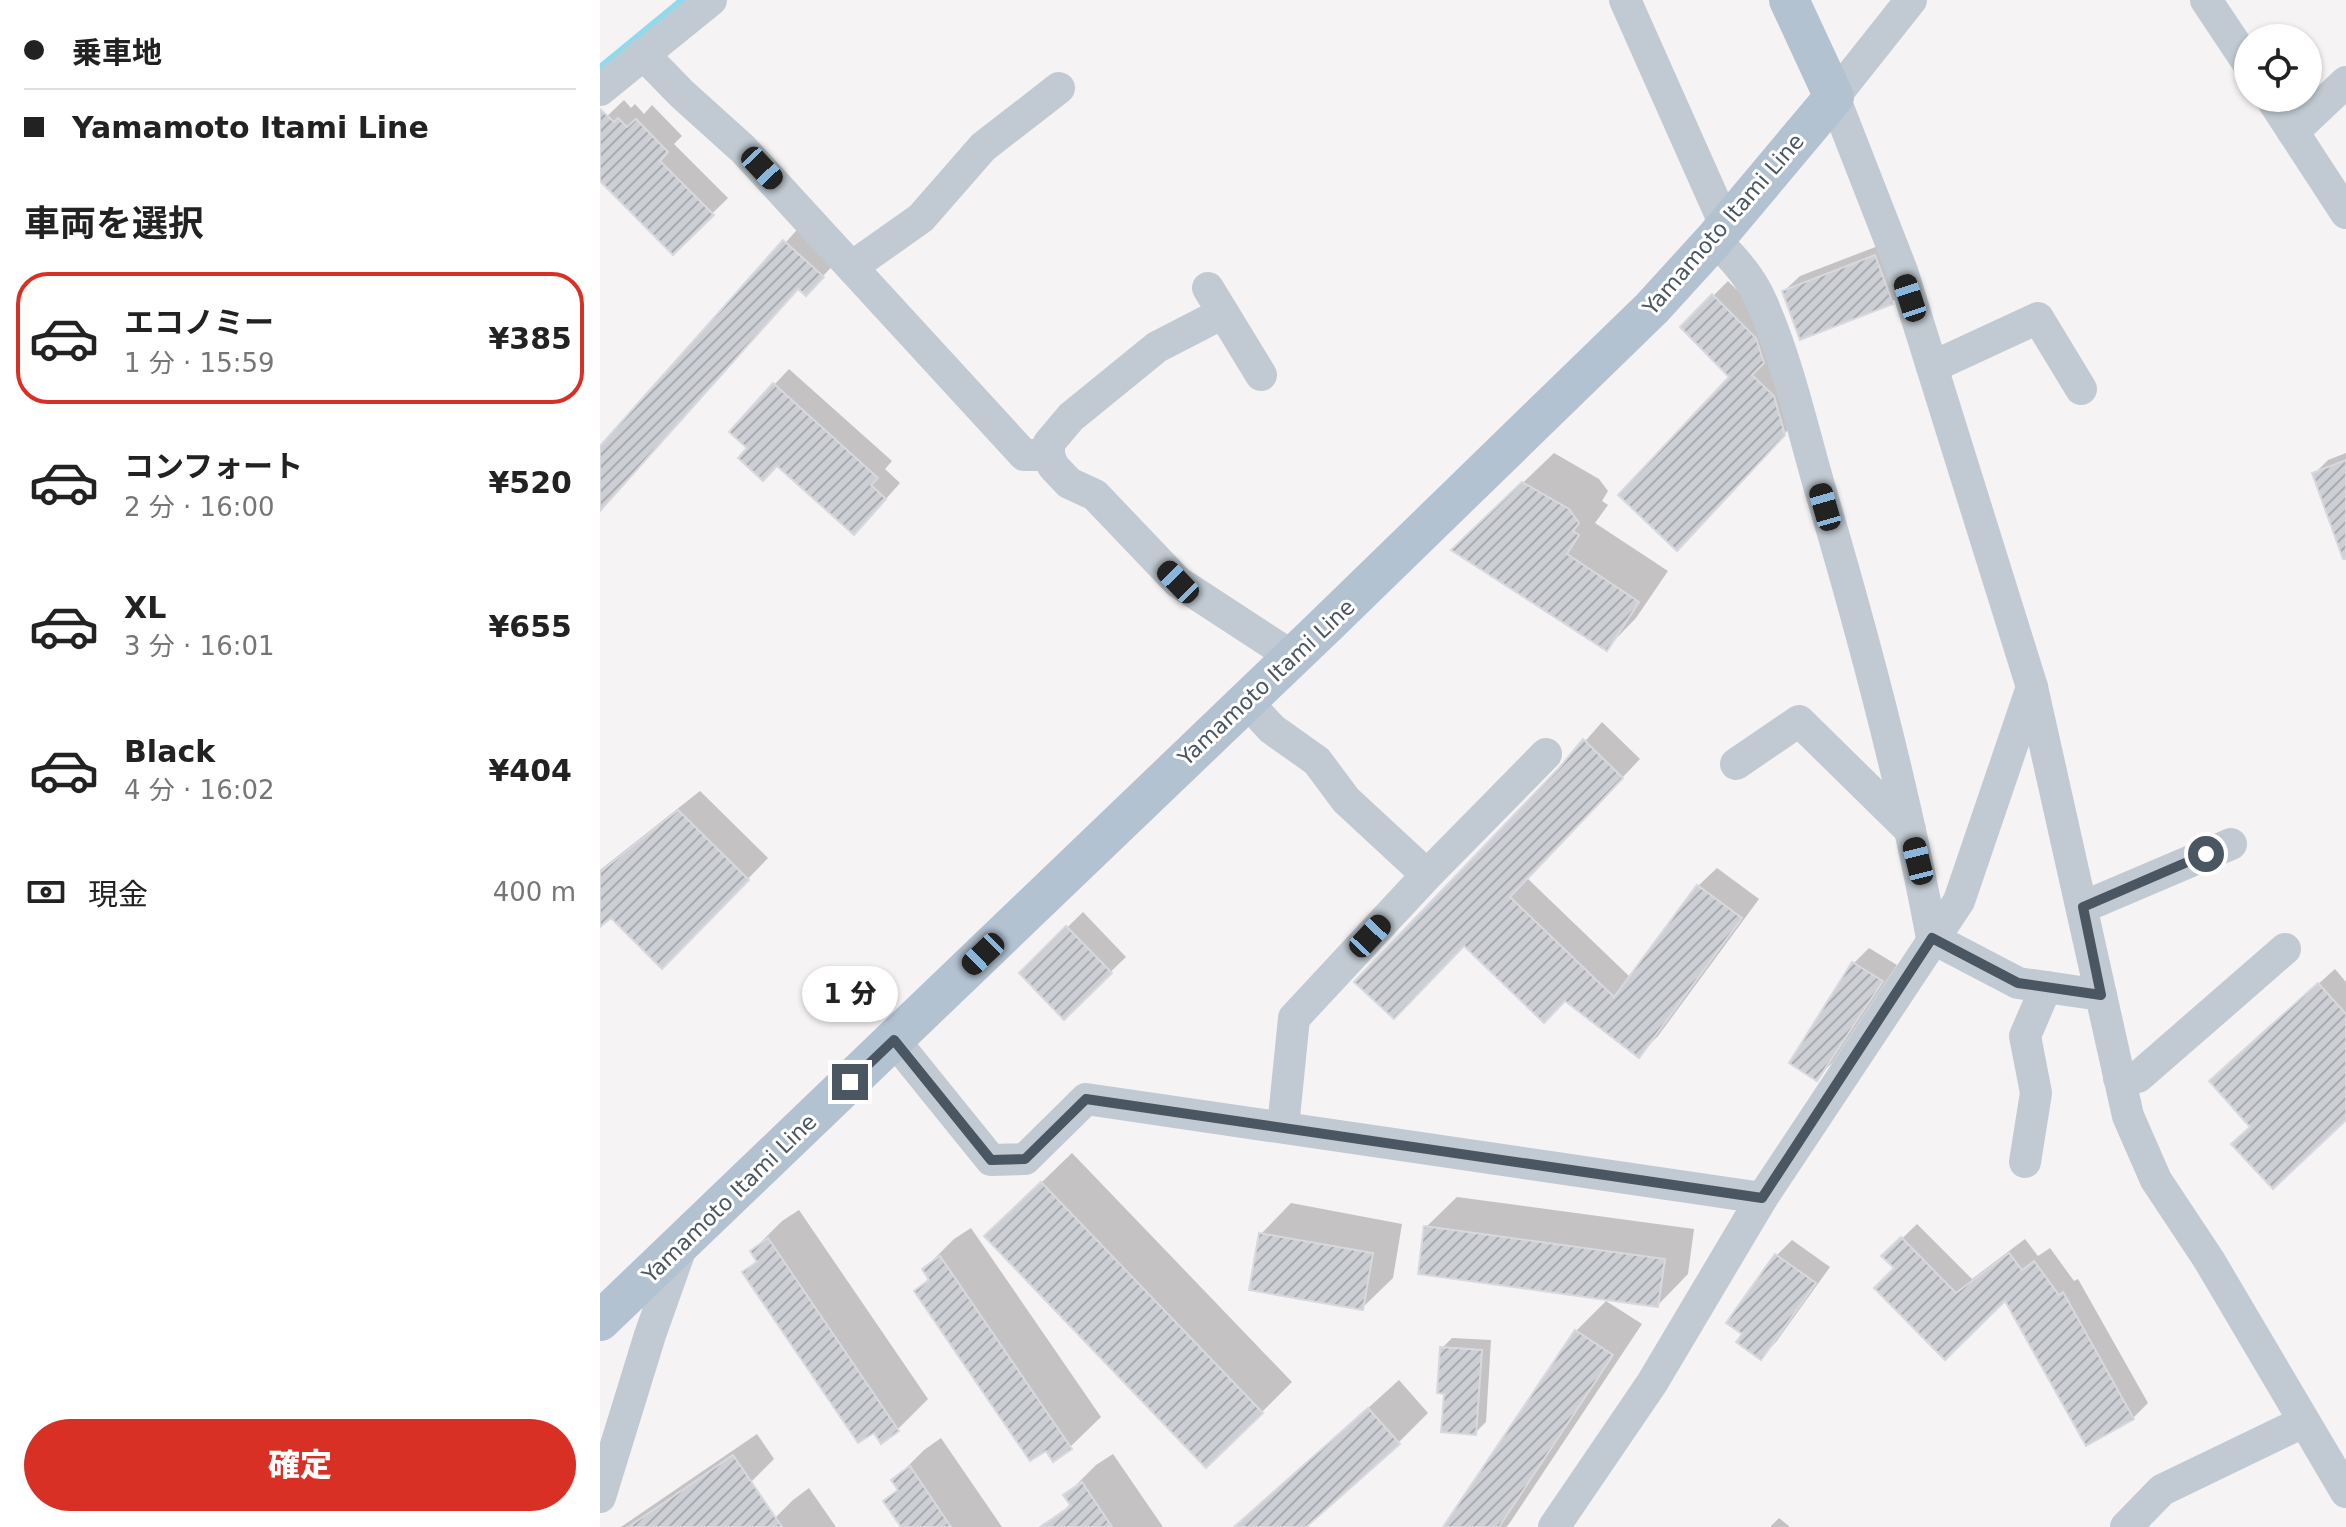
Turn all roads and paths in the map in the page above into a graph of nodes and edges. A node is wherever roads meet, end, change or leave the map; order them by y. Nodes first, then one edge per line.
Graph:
1 (711, 0) edge
2 (1625, 0) edge
3 (1789, 0) edge
4 (1911, 0) edge
5 (2206, 0) edge
6 (2234, 42) edge
7 (643, 54) junction
8 (2346, 82) edge
9 (1059, 88) dead end
10 (600, 90) edge
11 (1834, 97) junction
12 (2280, 112) edge
13 (2293, 132) junction
14 (2346, 213) edge
15 (1720, 234) junction
16 (853, 266) junction
17 (1932, 367) junction
18 (1261, 375) dead end
19 (2081, 389) dead end
20 (1049, 455) junction
21 (1293, 657) junction
22 (2032, 687) junction
23 (1246, 701) junction
24 (1546, 754) dead end
25 (1736, 764) dead end
26 (1910, 830) junction
27 (2231, 844) dead end
28 (1427, 875) junction
29 (2083, 907) junction
30 (1932, 938) junction
31 (2285, 949) dead end
32 (2046, 987) junction
33 (2101, 995) junction
34 (894, 1040) junction
35 (2119, 1078) junction
36 (1283, 1127) junction
37 (2025, 1162) dead end
38 (1762, 1198) junction
39 (683, 1242) junction
40 (600, 1321) edge
41 (2303, 1422) junction
42 (2346, 1492) edge
43 (600, 1497) edge
44 (1554, 1527) edge
45 (2126, 1527) edge

1 - 7 street
2 - 15 street
3 - 11 main road
4 - 11 street
5 - 6 street
7 - 10 street
7 - 16 street
8 - 13 street
9 - 16 street
11 - 15 main road, Yamamoto Itami Line
11 - 17 street
12 - 13 street
13 - 14 street
15 - 21 main road, Yamamoto Itami Line
15 - 26 street
16 - 20 street
17 - 19 street
17 - 22 street
18 - 20 street
20 - 21 street
21 - 23 main road, Yamamoto Itami Line
22 - 29 street
22 - 30 street
23 - 28 street
23 - 34 main road, Yamamoto Itami Line
24 - 28 street
25 - 26 street
26 - 30 street
27 - 29 street
28 - 36 street
29 - 33 street
30 - 32 street
30 - 38 street
31 - 35 street
32 - 33 street
32 - 37 street
33 - 35 street
34 - 36 street
34 - 39 main road, Yamamoto Itami Line
35 - 41 street
36 - 38 street
38 - 44 street
39 - 40 main road, Yamamoto Itami Line
39 - 43 street
41 - 42 street
41 - 45 street

